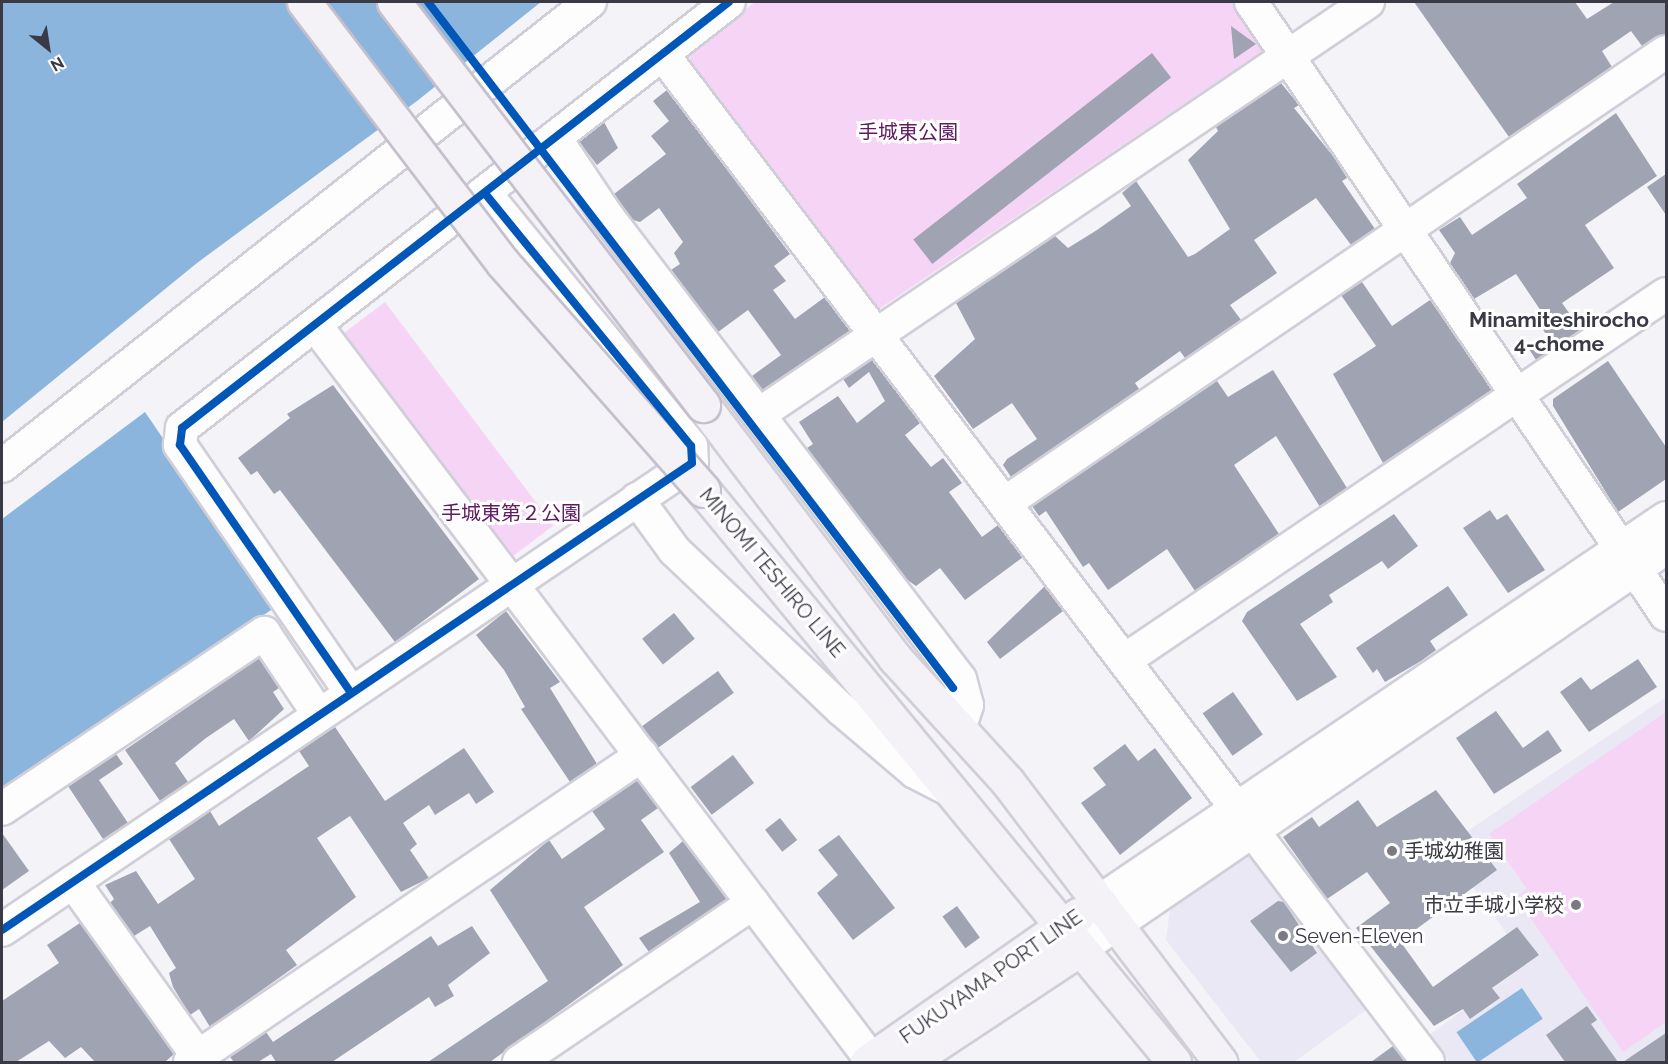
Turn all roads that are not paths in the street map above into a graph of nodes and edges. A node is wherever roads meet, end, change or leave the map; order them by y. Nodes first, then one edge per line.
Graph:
1 (304, 2) edge
2 (394, 2) edge
3 (590, 2) edge
4 (729, 2) edge
5 (1251, 2) edge
6 (1368, 2) edge
7 (1666, 52) edge
8 (663, 55) junction
9 (1289, 57) junction
10 (555, 138) junction
11 (485, 192) junction
12 (1405, 230) junction
13 (1666, 294) edge
14 (316, 327) junction
15 (877, 335) junction
16 (1516, 394) junction
17 (761, 413) junction
18 (2, 466) edge
19 (637, 499) junction
20 (1005, 503) junction
21 (1666, 518) edge
22 (1666, 548) edge
23 (1629, 559) junction
24 (509, 584) junction
25 (1666, 615) edge
26 (1125, 660) junction
27 (349, 690) junction
28 (317, 712) junction
29 (960, 727) junction
30 (642, 755) junction
31 (957, 794) junction
32 (2, 809) edge
33 (1245, 820) junction
34 (73, 882) junction
35 (753, 903) junction
36 (1106, 914) junction
37 (2, 930) edge
38 (1071, 938) junction
39 (197, 1061) edge
40 (519, 1062) edge
41 (870, 1062) edge
42 (909, 1062) edge
43 (1174, 1062) edge
44 (1220, 1062) edge
45 (1428, 1062) edge

1 - 31 main road, MINOMI TESHIRO LINE, bridge
2 - 29 main road, bridge
3 - 18 street
4 - 8 street
5 - 9 street
6 - 9 street
7 - 12 street
8 - 10 street
8 - 15 street
9 - 12 street
9 - 15 street
10 - 11 street
10 - 17 street
11 - 14 street
11 - 19 street
12 - 16 street
12 - 20 street
13 - 16 street
14 - 24 street
14 - 27 street
15 - 17 street
15 - 20 street
16 - 23 street
16 - 26 street
17 - 29 street
19 - 24 street
19 - 31 street
20 - 26 street
21 - 23 street
22 - 23 street
23 - 25 street
23 - 33 street
24 - 27 street
24 - 30 street
26 - 33 street
27 - 28 street
28 - 32 street
28 - 34 street
29 - 36 main road
30 - 35 street
30 - 39 street
31 - 38 main road, MINOMI TESHIRO LINE
33 - 36 street
33 - 45 street
34 - 37 street
34 - 39 street
35 - 40 street
35 - 41 street
36 - 38 main road, FUKUYAMA PORT LINE
36 - 44 main road, FUKUYAMA PORT LINE
38 - 41 main road, FUKUYAMA PORT LINE
38 - 42 main road, FUKUYAMA PORT LINE
38 - 43 main road, FUKUYAMA PORT LINE

